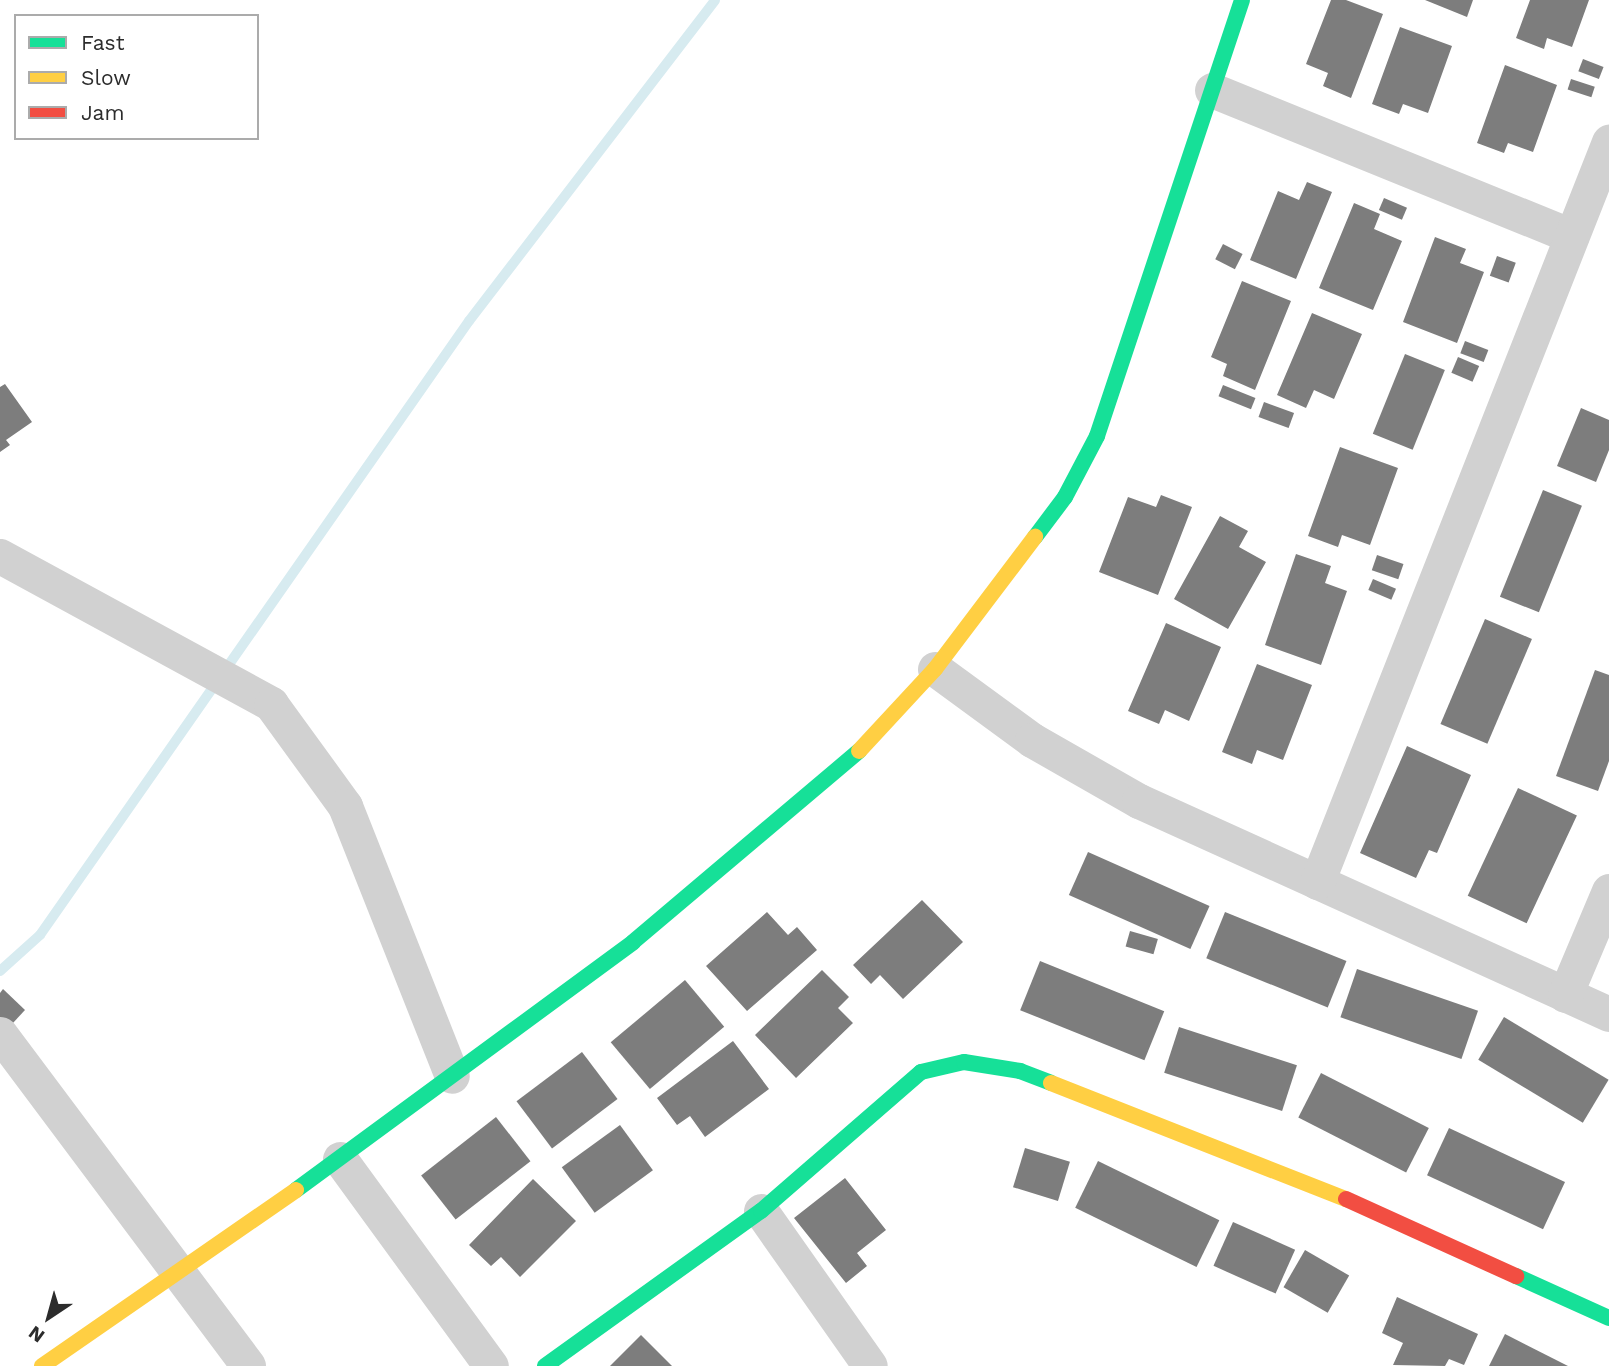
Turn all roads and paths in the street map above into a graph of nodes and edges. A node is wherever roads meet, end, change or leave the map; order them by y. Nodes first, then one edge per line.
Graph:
1 (1242, 0) edge
2 (1212, 90) junction
3 (1609, 142) edge
4 (1572, 236) junction
5 (0, 556) edge
6 (935, 669) junction
7 (1317, 882) junction
8 (1609, 891) edge
9 (1565, 995) junction
10 (1609, 1014) edge
11 (1, 1035) edge
12 (452, 1076) junction
13 (340, 1160) junction
14 (761, 1211) junction
15 (178, 1272) junction
16 (1609, 1318) edge
17 (42, 1366) edge
18 (248, 1366) edge
19 (491, 1366) edge
20 (545, 1366) edge
21 (870, 1366) edge

1 - 2 street
2 - 4 street
2 - 6 street
3 - 4 street
4 - 7 street
5 - 12 street
6 - 7 street
6 - 12 street
7 - 9 street
8 - 9 street
9 - 10 street
11 - 15 street
12 - 13 street
13 - 15 street
13 - 19 street
14 - 16 street
14 - 20 street
14 - 21 street
15 - 17 street
15 - 18 street

